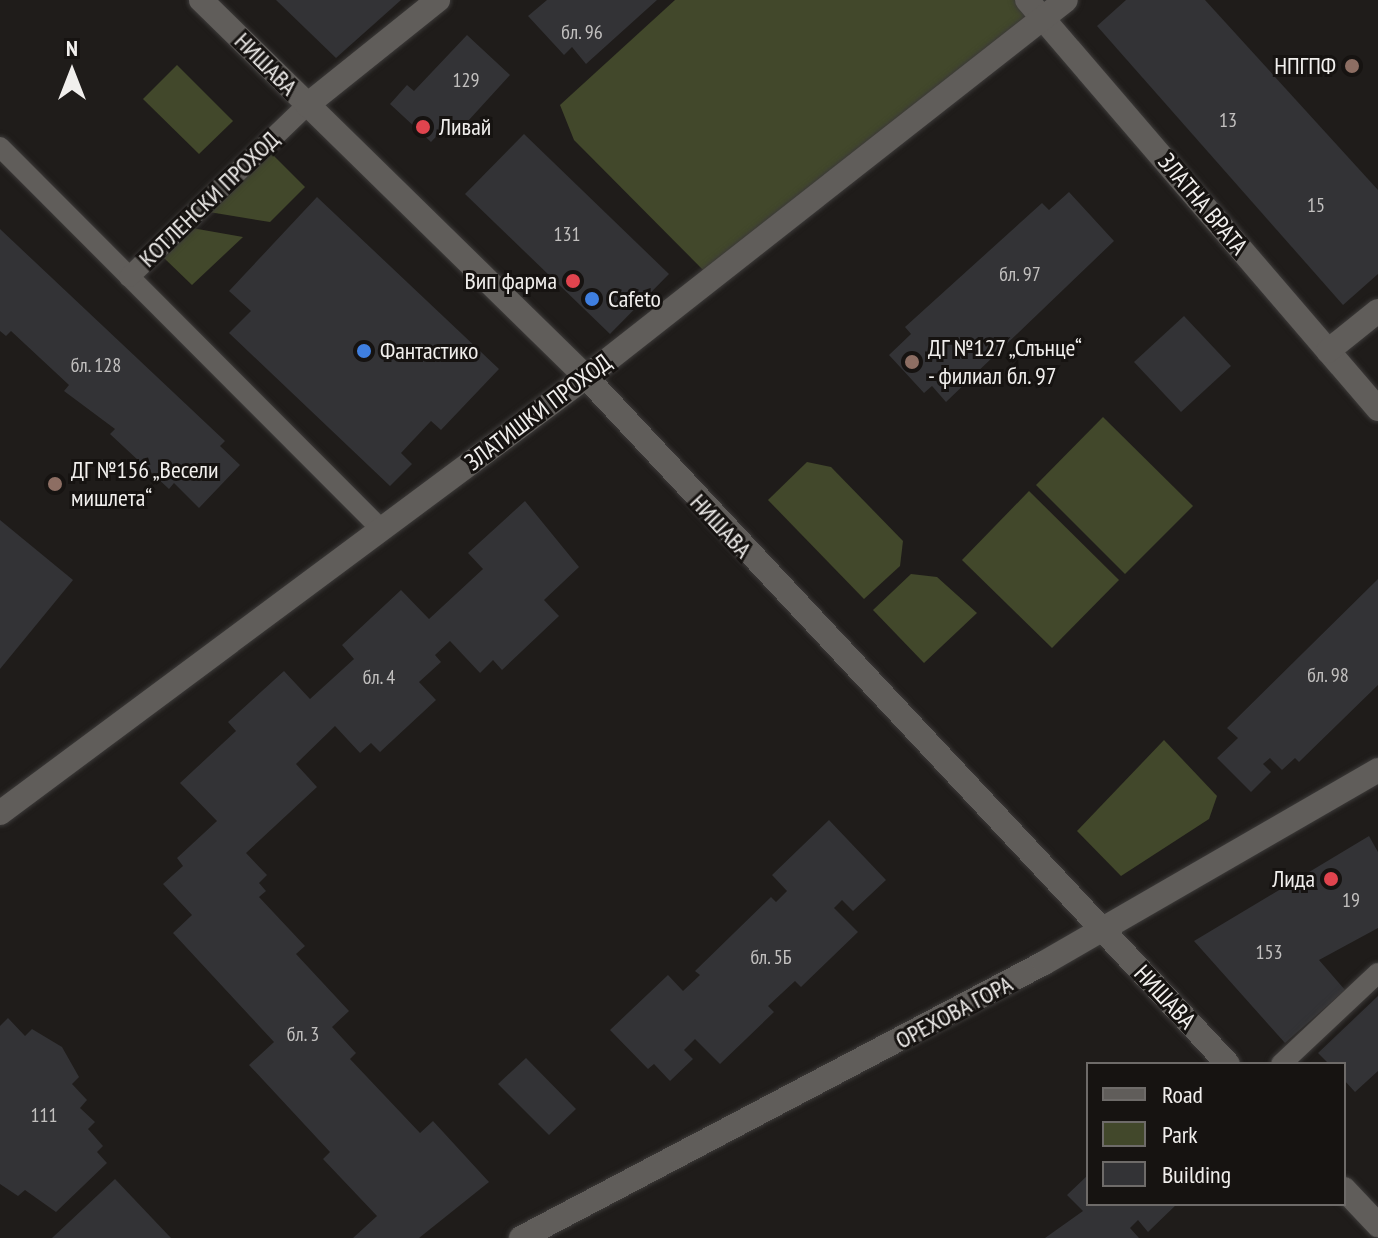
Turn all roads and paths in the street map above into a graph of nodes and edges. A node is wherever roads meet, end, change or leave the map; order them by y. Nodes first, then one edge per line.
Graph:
1 (201, 0) edge
2 (438, 0) edge
3 (1066, 0) edge
4 (1035, 8) edge
5 (307, 105) junction
6 (0, 147) edge
7 (129, 277) junction
8 (1378, 311) edge
9 (1328, 351) junction
10 (586, 377) junction
11 (1378, 409) edge
12 (382, 530) junction
13 (1378, 770) edge
14 (0, 813) edge
15 (1102, 929) junction
16 (1378, 973) edge
17 (1226, 1062) edge
18 (1283, 1062) edge
19 (1346, 1191) edge
20 (1378, 1225) edge
21 (521, 1238) edge

1 - 5 street, НИШАВА
2 - 5 street, КОТЛЕНСКИ ПРОХОД
3 - 4 street, ЗЛАТИШКИ ПРОХОД
4 - 9 street, ЗЛАТНА ВРАТА
4 - 10 street, ЗЛАТИШКИ ПРОХОД
5 - 7 lane, КОТЛЕНСКИ ПРОХОД
5 - 10 street, НИШАВА
6 - 7 lane
7 - 12 lane
8 - 9 street
9 - 11 street, ЗЛАТНА ВРАТА
10 - 12 street, ЗЛАТИШКИ ПРОХОД
10 - 15 street, НИШАВА
12 - 14 street, ЗЛАТИШКИ ПРОХОД
13 - 15 street, ОРЕХОВА ГОРА
15 - 17 street, НИШАВА
15 - 21 street, ОРЕХОВА ГОРА
16 - 18 lane
19 - 20 street

